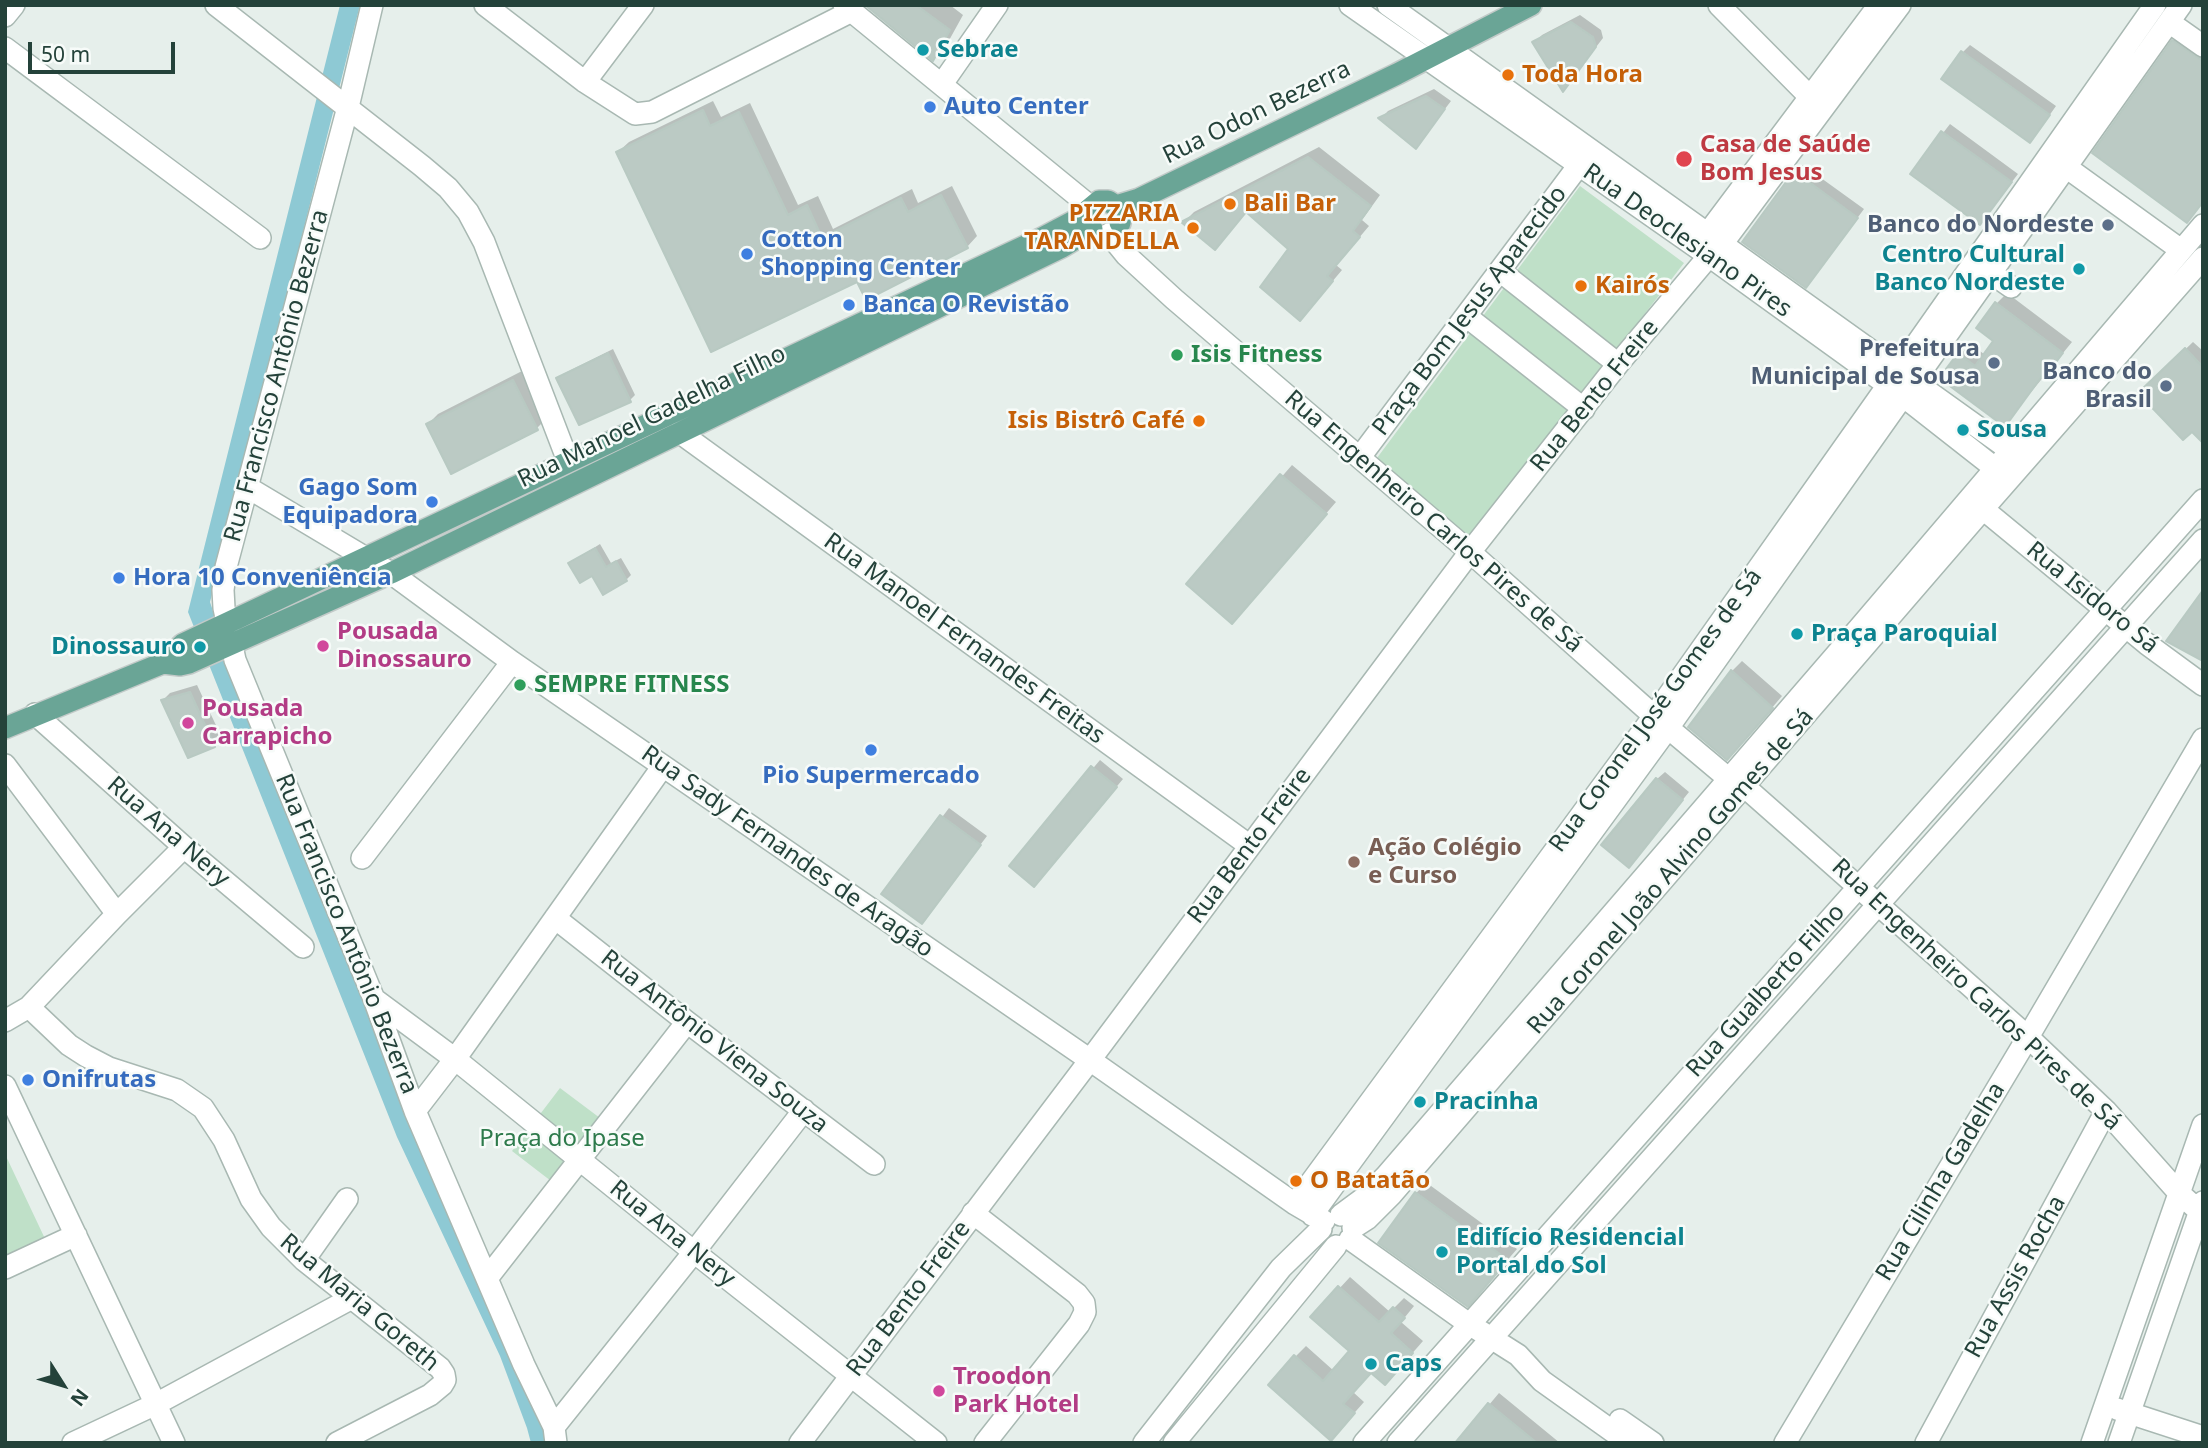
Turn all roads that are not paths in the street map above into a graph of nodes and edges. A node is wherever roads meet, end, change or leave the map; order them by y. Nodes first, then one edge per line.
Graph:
1 (13, 5) edge
2 (216, 5) edge
3 (372, 5) edge
4 (485, 5) edge
5 (643, 5) edge
6 (997, 5) edge
7 (1350, 5) edge
8 (1388, 5) edge
9 (1531, 5) edge
10 (1719, 5) edge
11 (1879, 5) edge
12 (1900, 5) edge
13 (2155, 5) edge
14 (848, 8) edge
15 (2175, 14) edge
16 (5, 16) edge
17 (2203, 46) edge
18 (5, 48) edge
19 (1447, 48) junction
20 (1428, 58) junction
21 (585, 82) junction
22 (942, 84) junction
23 (1815, 103) junction
24 (343, 104) junction
25 (1579, 165) junction
26 (2066, 167) junction
27 (1103, 218) junction
28 (2203, 225) edge
29 (260, 238) dead end
30 (1713, 245) junction
31 (2181, 250) junction
32 (2203, 258) edge
33 (1500, 271) junction
34 (1991, 273) junction
35 (2011, 287) dead end
36 (1466, 316) junction
37 (1618, 364) junction
38 (1901, 383) junction
39 (1584, 409) junction
40 (679, 432) junction
41 (2018, 455) junction
42 (1360, 457) junction
43 (568, 461) junction
44 (2003, 474) junction
45 (247, 487) junction
46 (2203, 500) edge
47 (1975, 506) junction
48 (2203, 540) edge
49 (1470, 552) junction
50 (366, 558) junction
51 (391, 573) junction
52 (2106, 610) junction
53 (222, 626) junction
54 (2126, 626) junction
55 (227, 647) junction
56 (186, 653) junction
57 (512, 662) junction
58 (2203, 685) edge
59 (35, 714) junction
60 (1661, 722) junction
61 (5, 728) edge
62 (1995, 735) junction
63 (2203, 739) edge
64 (2012, 753) junction
65 (5, 765) edge
66 (663, 765) junction
67 (1741, 778) junction
68 (1250, 846) junction
69 (184, 847) junction
70 (362, 858) dead end
71 (1860, 887) junction
72 (1878, 904) junction
73 (117, 914) junction
74 (555, 919) junction
75 (303, 947) dead end
76 (374, 999) junction
77 (29, 1007) junction
78 (5, 1021) edge
79 (687, 1023) junction
80 (2028, 1037) junction
81 (454, 1059) junction
82 (1090, 1060) junction
83 (5, 1086) edge
84 (1679, 1086) junction
85 (1699, 1105) junction
86 (415, 1111) junction
87 (804, 1111) junction
88 (2106, 1111) junction
89 (2203, 1125) edge
90 (580, 1159) junction
91 (874, 1164) dead end
92 (2179, 1193) junction
93 (347, 1199) dead end
94 (2201, 1207) edge
95 (973, 1213) junction
96 (1329, 1225) junction
97 (1556, 1226) junction
98 (76, 1235) junction
99 (1575, 1244) junction
100 (694, 1252) junction
101 (304, 1260) junction
102 (5, 1268) edge
103 (488, 1277) junction
104 (352, 1298) junction
105 (1469, 1324) junction
106 (1491, 1338) junction
107 (1518, 1355) junction
108 (851, 1376) junction
109 (156, 1404) junction
110 (2105, 1405) junction
111 (2129, 1413) junction
112 (555, 1435) edge
113 (2203, 1437) edge
114 (72, 1443) edge
115 (173, 1443) edge
116 (337, 1443) edge
117 (800, 1443) edge
118 (936, 1443) edge
119 (985, 1443) edge
120 (1144, 1443) edge
121 (1174, 1443) edge
122 (1364, 1443) edge
123 (1398, 1443) edge
124 (1629, 1443) edge
125 (1653, 1443) edge
126 (1785, 1443) edge
127 (1926, 1443) edge
128 (2092, 1443) edge
129 (2119, 1443) edge

1 - 16 street
2 - 24 street
3 - 24 street, Rua Francisco Antônio Bezerra
4 - 21 street
5 - 21 street
6 - 22 street
7 - 20 street, Rua Deoclesiano Pires
8 - 19 street, Rua Deoclesiano Pires
9 - 19 main road, Rua Odon Bezerra
10 - 23 street
11 - 23 street
12 - 23 street
13 - 38 street, Rua Coronel José Gomes de Sá
14 - 21 street
14 - 22 street, Rua Engenheiro Carlos Pires de Sá
15 - 17 street
15 - 26 street, Rua Coronel José Gomes de Sá
18 - 29 street
19 - 20 main road, Rua Odon Bezerra
19 - 30 street, Rua Deoclesiano Pires
20 - 25 street, Rua Deoclesiano Pires
20 - 27 main road, Rua Odon Bezerra
22 - 27 street, Rua Engenheiro Carlos Pires de Sá
23 - 30 street, Rua Bento Freire
24 - 43 street
24 - 45 street, Rua Francisco Antônio Bezerra
25 - 30 street, Rua Deoclesiano Pires
25 - 33 street, Praça Bom Jesus Aparecido
26 - 31 street
26 - 34 street, Rua Coronel José Gomes de Sá
27 - 40 main road, Rua Manoel Gadelha Filho
27 - 42 street, Rua Engenheiro Carlos Pires de Sá
27 - 43 main road, Rua Manoel Gadelha Filho
28 - 31 street
30 - 37 street, Rua Bento Freire
30 - 38 street, Rua Deoclesiano Pires
31 - 41 street
32 - 41 street
33 - 36 street, Praça Bom Jesus Aparecido
33 - 37 street
34 - 35 street
34 - 38 street, Rua Coronel José Gomes de Sá
36 - 39 street
36 - 42 street, Praça Bom Jesus Aparecido
37 - 39 street, Rua Bento Freire
38 - 41 street, Rua Deoclesiano Pires
38 - 44 street, Rua Deoclesiano Pires
38 - 60 street, Rua Coronel José Gomes de Sá
39 - 49 street, Rua Bento Freire
40 - 51 main road, Rua Manoel Gadelha Filho
40 - 68 street, Rua Manoel Fernandes Freitas
41 - 44 street, Rua Coronel João Alvino Gomes de Sá
42 - 49 street, Rua Engenheiro Carlos Pires de Sá
43 - 50 main road, Rua Manoel Gadelha Filho
44 - 47 street, Rua Coronel João Alvino Gomes de Sá
45 - 50 street, Rua Sady Fernandes de Aragão
45 - 53 street, Rua Francisco Antônio Bezerra
46 - 52 street, Rua Gualberto Filho
47 - 52 street, Rua Isidoro Sá
47 - 67 street, Rua Coronel João Alvino Gomes de Sá
48 - 54 street, Rua Gualberto Filho
49 - 60 street, Rua Engenheiro Carlos Pires de Sá
49 - 68 street, Rua Bento Freire
50 - 51 street, Rua Sady Fernandes de Aragão
50 - 53 main road, Rua Manoel Gadelha Filho
51 - 55 main road, Rua Manoel Gadelha Filho
51 - 57 street, Rua Sady Fernandes de Aragão
52 - 54 street, Rua Isidoro Sá
52 - 62 street, Rua Gualberto Filho
53 - 55 street, Rua Francisco Antônio Bezerra
53 - 56 main road, Rua Manoel Gadelha Filho
54 - 58 street, Rua Isidoro Sá
54 - 64 street, Rua Gualberto Filho
55 - 56 main road, Rua Manoel Gadelha Filho
55 - 76 street, Rua Francisco Antônio Bezerra
56 - 59 main road
57 - 66 street, Rua Sady Fernandes de Aragão
57 - 70 street
59 - 61 main road
59 - 69 street, Rua Ana Nery
60 - 67 street, Rua Engenheiro Carlos Pires de Sá
60 - 96 street, Rua Coronel José Gomes de Sá
62 - 64 street
62 - 71 street, Rua Gualberto Filho
63 - 80 street, Rua Cilinha Gadelha
64 - 72 street, Rua Gualberto Filho
65 - 73 street
66 - 74 street
66 - 82 street, Rua Sady Fernandes de Aragão
67 - 71 street, Rua Engenheiro Carlos Pires de Sá
67 - 96 street, Rua Coronel João Alvino Gomes de Sá
68 - 82 street, Rua Bento Freire
69 - 73 street
69 - 75 street, Rua Ana Nery
71 - 72 street, Rua Engenheiro Carlos Pires de Sá
71 - 84 street, Rua Gualberto Filho
72 - 80 street, Rua Engenheiro Carlos Pires de Sá
72 - 85 street, Rua Gualberto Filho
73 - 77 street
74 - 79 street, Rua Antônio Viena Souza
74 - 81 street
76 - 81 street, Rua Ana Nery
76 - 86 street, Rua Francisco Antônio Bezerra
77 - 78 street
77 - 101 street, Rua Maria Goreth
79 - 87 street, Rua Antônio Viena Souza
79 - 90 street
80 - 88 street, Rua Engenheiro Carlos Pires de Sá
80 - 126 street, Rua Cilinha Gadelha
81 - 86 street
81 - 90 street, Rua Ana Nery
82 - 95 street, Rua Bento Freire
82 - 96 street, Rua Sady Fernandes de Aragão
83 - 98 street
84 - 85 street
84 - 97 street, Rua Gualberto Filho
85 - 99 street, Rua Gualberto Filho
86 - 103 street, Rua Francisco Antônio Bezerra
87 - 91 street, Rua Antônio Viena Souza
87 - 100 street
88 - 92 street, Rua Engenheiro Carlos Pires de Sá
88 - 127 street, Rua Assis Rocha
89 - 92 street
90 - 100 street, Rua Ana Nery
90 - 103 street
92 - 94 street, Rua Engenheiro Carlos Pires de Sá
92 - 110 street
93 - 101 street
94 - 111 street
95 - 108 street, Rua Bento Freire
95 - 119 street
96 - 105 street, Rua Sady Fernandes de Aragão
96 - 120 street
96 - 121 street
97 - 99 street
97 - 105 street, Rua Gualberto Filho
98 - 102 street
98 - 109 street
99 - 106 street, Rua Gualberto Filho
100 - 108 street, Rua Ana Nery
100 - 112 street
101 - 104 street, Rua Maria Goreth
103 - 112 street, Rua Francisco Antônio Bezerra
104 - 109 street
104 - 116 street, Rua Maria Goreth
105 - 106 street, Rua Sady Fernandes de Aragão
105 - 122 street, Rua Gualberto Filho
106 - 107 street
106 - 123 street, Rua Gualberto Filho
107 - 124 street
107 - 125 street
108 - 117 street, Rua Bento Freire
108 - 118 street, Rua Ana Nery
109 - 114 street
109 - 115 street
110 - 111 street
110 - 128 street
111 - 113 street
111 - 129 street

